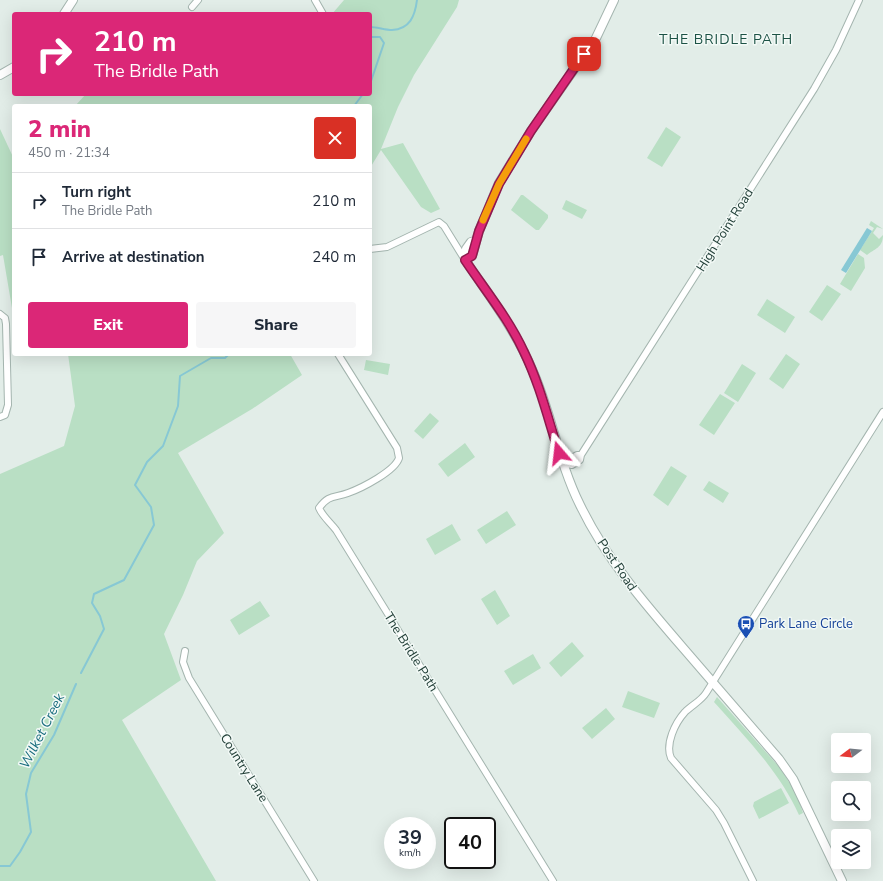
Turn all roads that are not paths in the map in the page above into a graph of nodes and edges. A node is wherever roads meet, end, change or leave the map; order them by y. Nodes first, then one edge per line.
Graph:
1 (73, 0) edge
2 (198, 0) edge
3 (315, 0) edge
4 (614, 0) edge
5 (859, 0) edge
6 (192, 8) dead end
7 (65, 12) edge
8 (322, 12) edge
9 (12, 68) edge
10 (0, 75) edge
11 (372, 249) edge
12 (465, 260) junction
13 (0, 314) edge
14 (339, 356) edge
15 (883, 412) edge
16 (0, 417) edge
17 (566, 465) junction
18 (184, 651) dead end
19 (713, 682) junction
20 (314, 881) edge
21 (553, 881) edge
22 (753, 881) edge
23 (842, 881) edge

1 - 7 street
2 - 6 street
3 - 8 street
4 - 12 street
5 - 17 street, High Point Road
9 - 10 street
11 - 12 street, Post Road
12 - 17 street, Post Road
13 - 16 street
14 - 21 street, The Bridle Path
15 - 19 street
17 - 19 street, Post Road
18 - 20 street, Country Lane
19 - 22 street
19 - 23 street, Post Road

